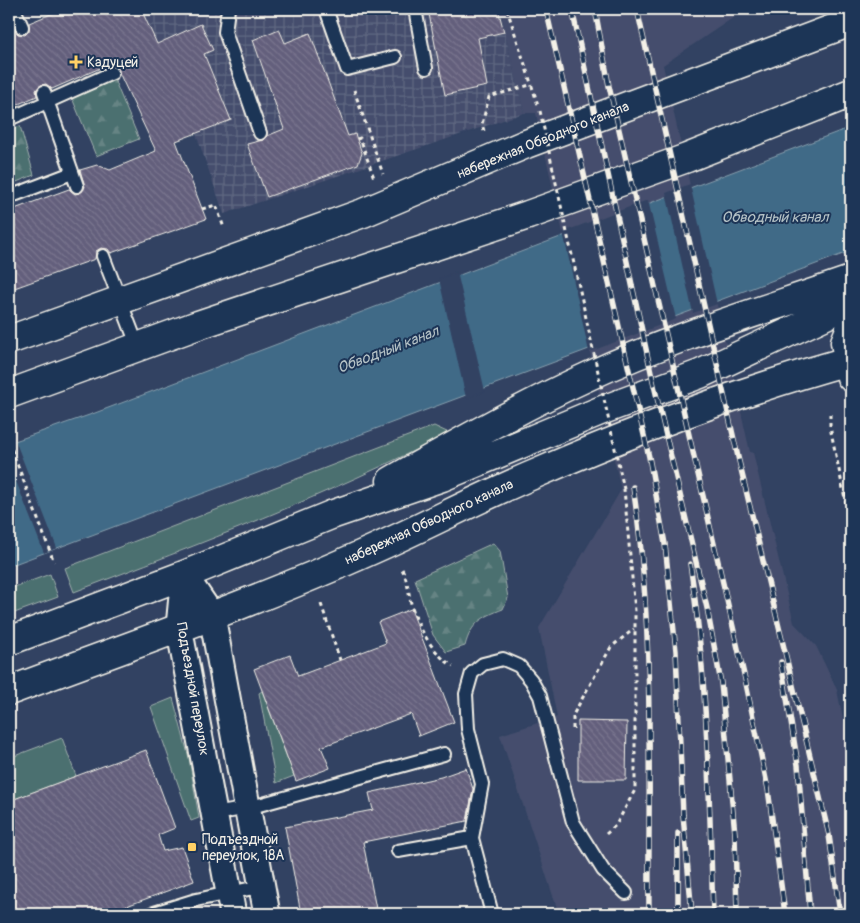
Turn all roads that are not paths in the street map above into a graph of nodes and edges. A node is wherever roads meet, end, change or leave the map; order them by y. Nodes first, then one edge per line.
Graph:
1 (14, 9) edge
2 (228, 9) edge
3 (326, 9) edge
4 (415, 9) edge
5 (851, 22) edge
6 (22, 27) dead end
7 (395, 57) dead end
8 (426, 68) dead end
9 (112, 73) dead end
10 (851, 93) edge
11 (46, 97) junction
12 (9, 120) edge
13 (260, 133) dead end
14 (72, 173) junction
15 (77, 186) dead end
16 (9, 197) edge
17 (103, 256) dead end
18 (851, 280) edge
19 (120, 298) junction
20 (851, 303) edge
21 (851, 326) edge
22 (9, 340) edge
23 (138, 346) junction
24 (850, 366) edge
25 (9, 394) edge
26 (331, 515) junction
27 (184, 575) junction
28 (212, 616) junction
29 (179, 627) junction
30 (9, 641) edge
31 (9, 691) edge
32 (444, 754) dead end
33 (248, 808) junction
34 (215, 814) junction
35 (472, 838) junction
36 (398, 850) dead end
37 (262, 886) junction
38 (626, 893) dead end
39 (231, 904) edge
40 (151, 914) edge
41 (267, 914) edge
42 (492, 914) edge

1 - 6 lane
2 - 13 lane
3 - 7 lane
4 - 8 lane
5 - 19 main road, набережная Обводного канала
9 - 11 lane
10 - 23 main road
11 - 12 lane
11 - 14 lane
14 - 15 lane
14 - 16 lane
17 - 19 lane
18 - 26 main road
19 - 22 main road, набережная Обводного канала
19 - 23 lane
20 - 26 main road
21 - 24 main road
23 - 25 main road
24 - 28 main road, набережная Обводного канала
26 - 27 main road
27 - 28 street
27 - 29 street, Подъездной переулок
27 - 30 main road
28 - 29 main road, набережная Обводного канала
28 - 33 street
29 - 31 main road, набережная Обводного канала
29 - 34 street, Подъездной переулок
32 - 33 lane
33 - 34 lane
33 - 37 street
34 - 39 street, Подъездной переулок
35 - 36 lane
35 - 38 lane
35 - 42 lane
37 - 39 lane
37 - 41 street
39 - 40 lane

